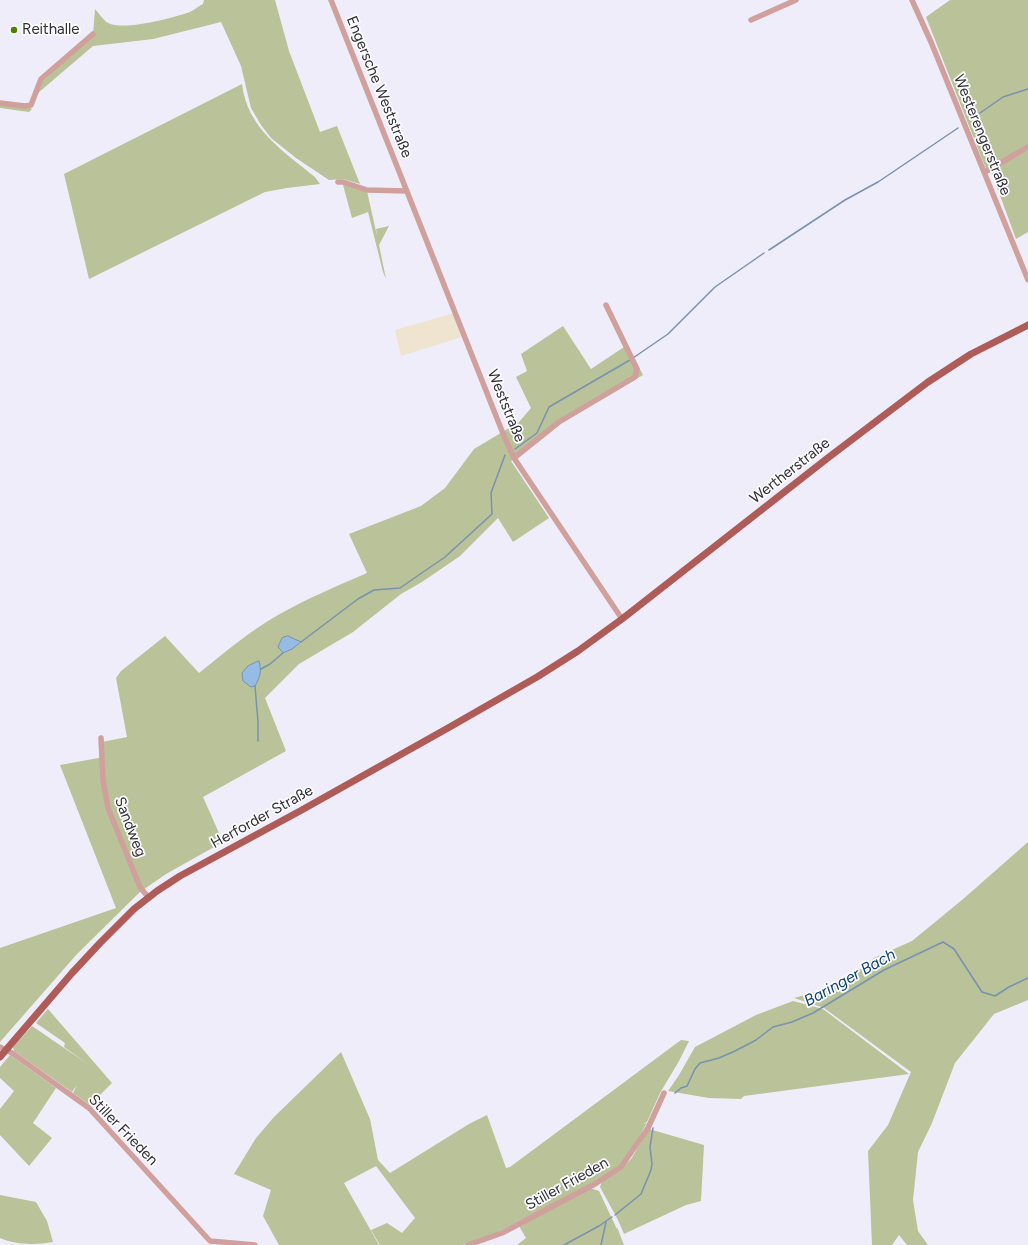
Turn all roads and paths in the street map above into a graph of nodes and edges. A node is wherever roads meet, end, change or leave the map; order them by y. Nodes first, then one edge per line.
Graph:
1 (331, 0) edge
2 (796, 0) edge
3 (912, 0) edge
4 (751, 20) dead end
5 (93, 34) dead end
6 (0, 103) edge
7 (1028, 147) edge
8 (985, 172) junction
9 (338, 182) dead end
10 (404, 183) joint
11 (407, 191) junction
12 (1028, 280) edge
13 (606, 305) dead end
14 (1028, 326) edge
15 (514, 458) junction
16 (622, 619) junction
17 (578, 652) joint
18 (101, 738) dead end
19 (148, 897) junction
20 (3, 1048) edge
21 (0, 1057) edge
22 (664, 1093) dead end
23 (212, 1243) edge
24 (255, 1245) edge
25 (468, 1245) edge

1 - 10 street, Engersche Weststraße
2 - 4 street
3 - 8 street, Westerengerstraße
5 - 6 street
7 - 8 street
8 - 12 street, Westerengerstraße
9 - 11 street
10 - 11 street, Weststraße
11 - 15 street, Weststraße
13 - 15 street
14 - 16 main road, Wertherstraße
15 - 16 street, Weststraße
16 - 17 main road, Wertherstraße
17 - 19 main road, Herforder Straße
18 - 19 street, Sandweg
19 - 20 main road, Herforder Straße
20 - 21 main road, Herforder Straße
20 - 23 street, Stiller Frieden
22 - 25 street, Stiller Frieden
23 - 24 street, Stiller Frieden

